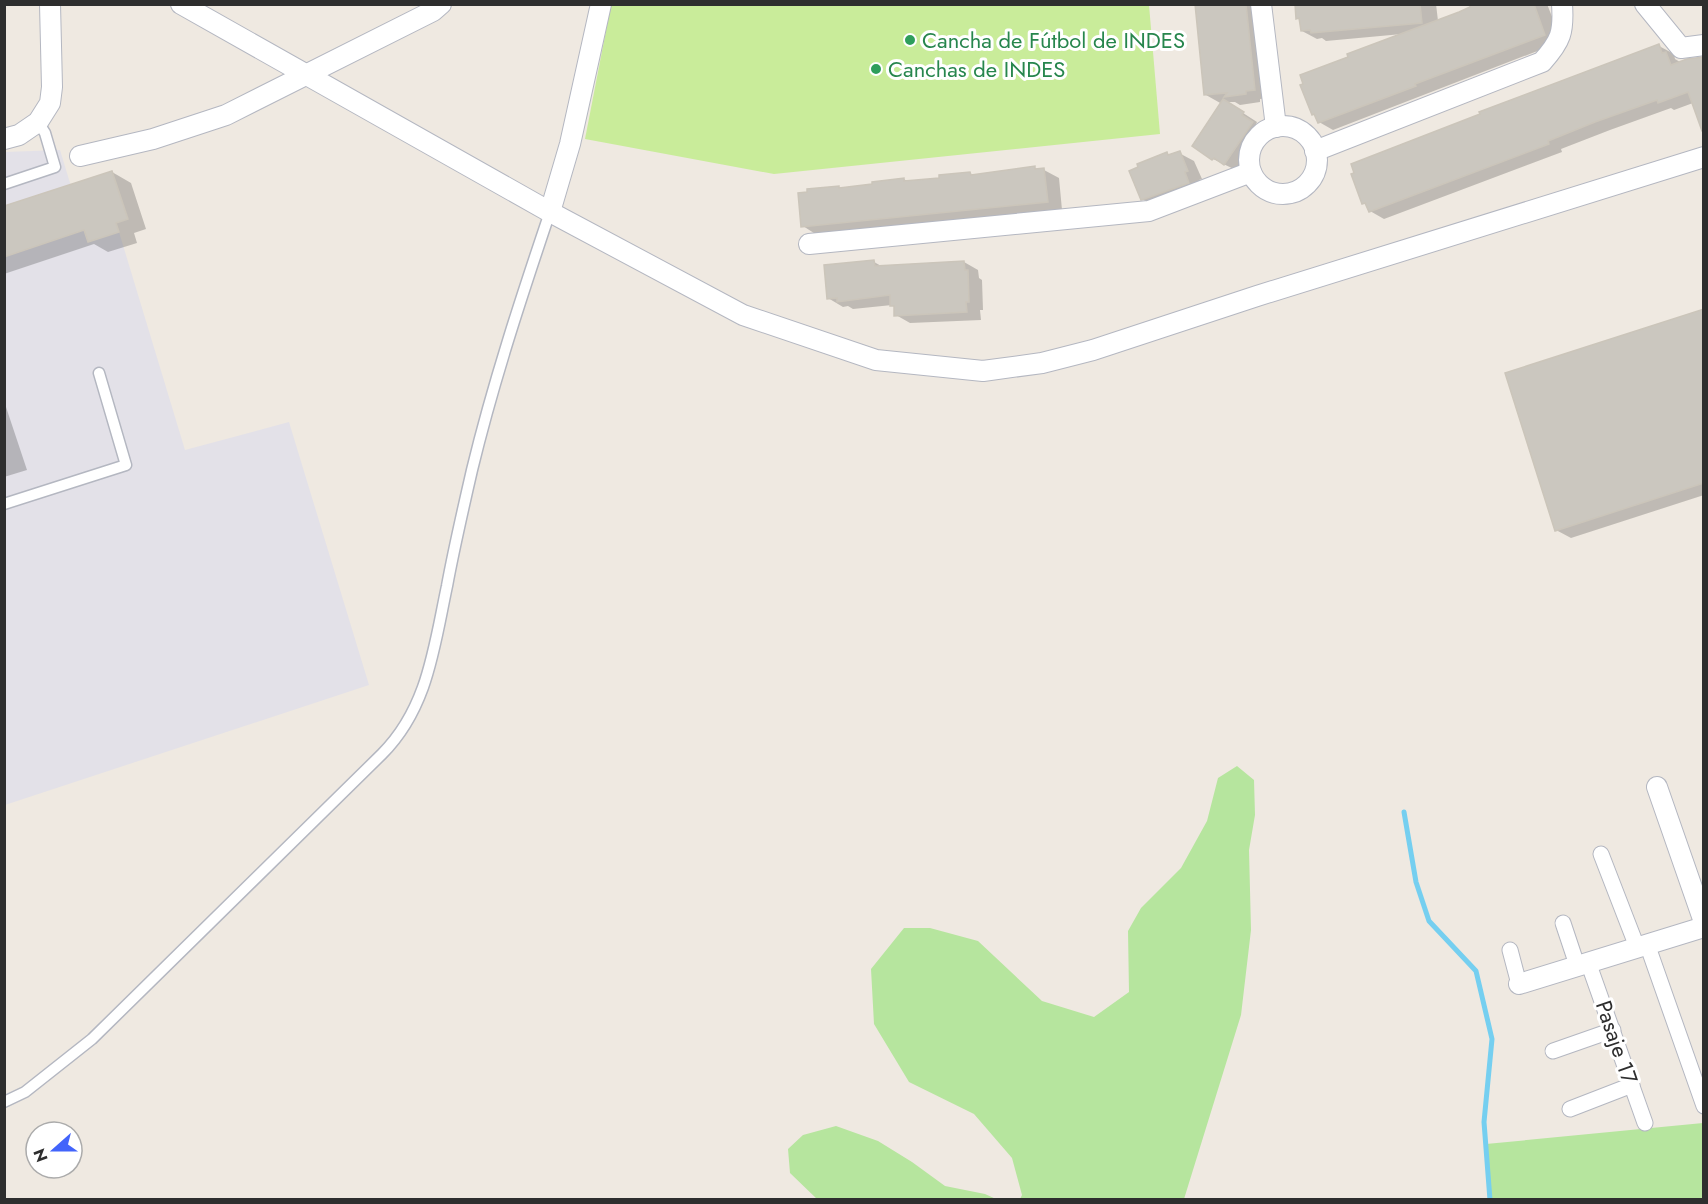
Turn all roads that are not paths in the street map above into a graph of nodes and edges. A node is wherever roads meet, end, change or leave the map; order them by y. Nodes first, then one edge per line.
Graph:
1 (50, 4) edge
2 (181, 4) edge
3 (441, 4) edge
4 (600, 4) edge
5 (1261, 4) edge
6 (1562, 4) edge
7 (1645, 4) edge
8 (1704, 45) edge
9 (306, 75) junction
10 (38, 122) junction
11 (1276, 127) junction
12 (4, 139) edge
13 (1315, 151) junction
14 (80, 156) dead end
15 (1704, 157) edge
16 (1251, 172) junction
17 (4, 184) edge
18 (550, 212) junction
19 (809, 244) dead end
20 (99, 373) dead end
21 (4, 504) edge
22 (1657, 787) dead end
23 (1601, 854) dead end
24 (1563, 923) dead end
25 (1704, 924) edge
26 (1642, 945) junction
27 (1510, 950) dead end
28 (1583, 963) junction
29 (1519, 984) joint
30 (1612, 1030) junction
31 (1553, 1051) dead end
32 (1632, 1085) junction
33 (4, 1102) edge
34 (1704, 1106) edge
35 (1570, 1109) dead end
36 (1645, 1123) dead end

1 - 10 street
2 - 9 street
3 - 9 street
4 - 18 street
5 - 11 street
6 - 13 street
7 - 8 street
9 - 14 street
9 - 18 street
10 - 12 street
10 - 17 lane
11 - 13 street
11 - 16 street
13 - 16 street
15 - 18 street
16 - 19 street
18 - 33 lane
20 - 21 lane
22 - 25 street
23 - 26 street
24 - 28 street, Pasaje 17
25 - 26 street
26 - 28 street
26 - 34 street
27 - 29 street
28 - 29 street
28 - 30 street, Pasaje 17
30 - 31 street
30 - 32 street, Pasaje 17
32 - 35 street
32 - 36 street, Pasaje 17

